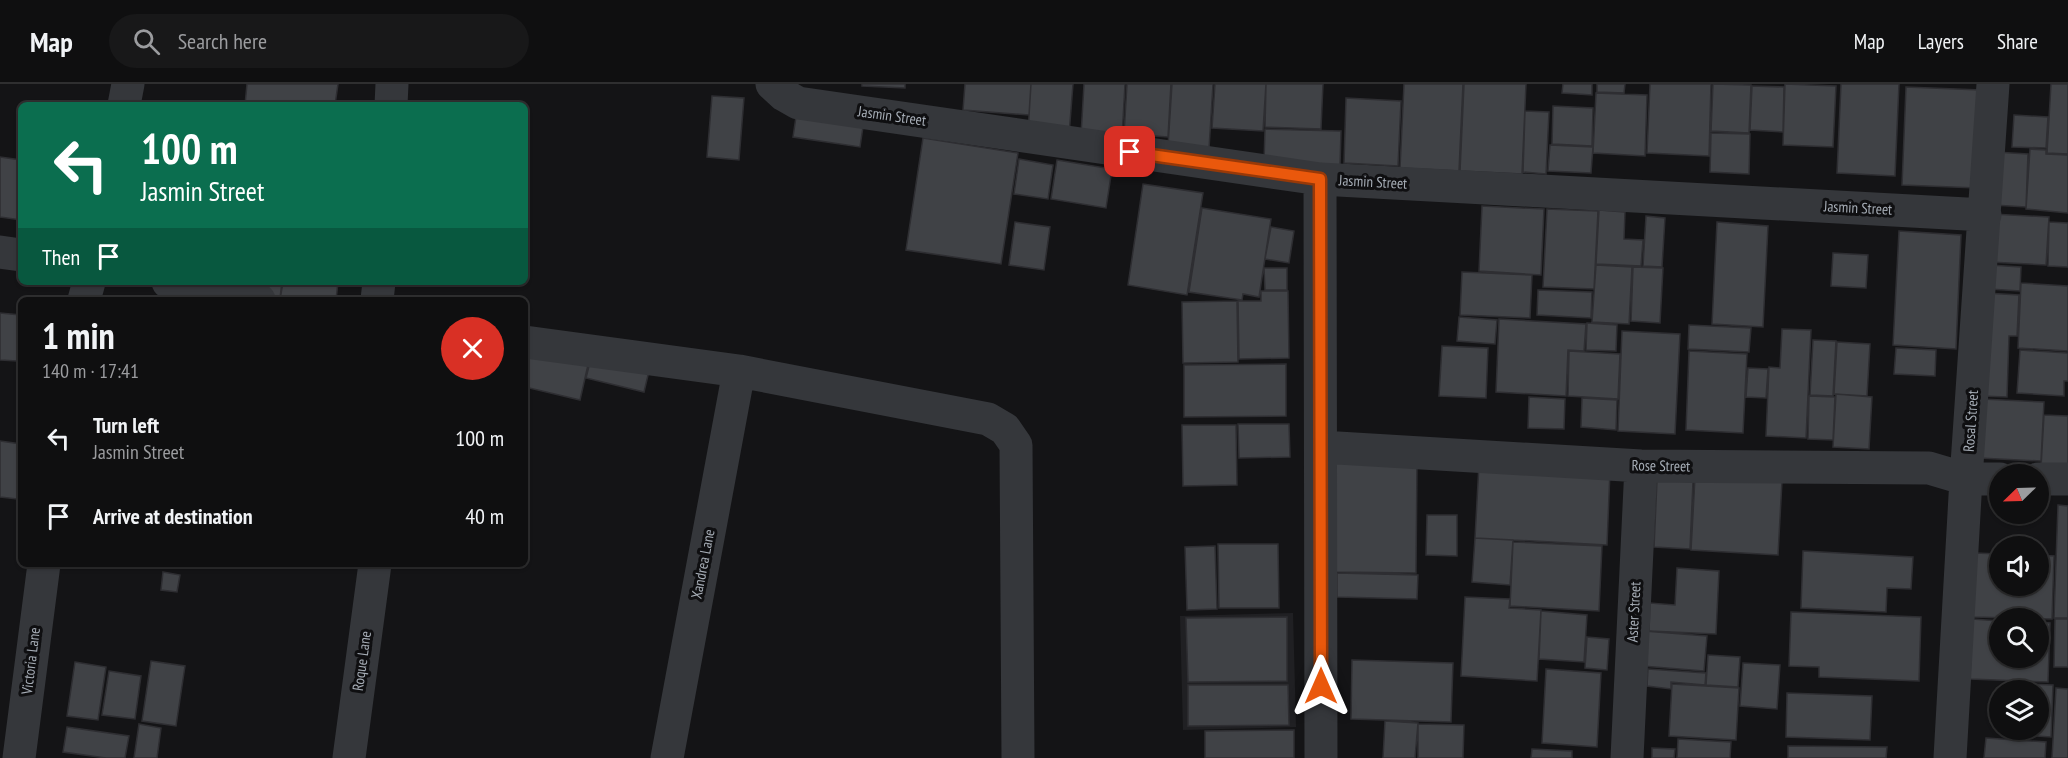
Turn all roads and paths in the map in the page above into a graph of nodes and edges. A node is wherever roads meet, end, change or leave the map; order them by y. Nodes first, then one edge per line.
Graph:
1 (128, 84) edge
2 (392, 84) edge
3 (772, 84) edge
4 (1993, 84) edge
5 (125, 102) edge
6 (391, 102) edge
7 (1320, 179) junction
8 (1985, 215) junction
9 (0, 252) edge
10 (18, 255) edge
11 (183, 285) edge
12 (244, 297) edge
13 (528, 342) edge
14 (739, 370) junction
15 (1321, 447) junction
16 (1641, 466) junction
17 (1966, 479) junction
18 (1989, 479) edge
19 (2049, 479) edge
20 (2068, 479) edge
21 (44, 567) edge
22 (375, 567) edge
23 (19, 758) edge
24 (349, 758) edge
25 (667, 758) edge
26 (1018, 758) edge
27 (1321, 758) edge
28 (1627, 758) edge
29 (1950, 758) edge

1 - 5 street
2 - 6 street
3 - 7 street, Jasmin Street
4 - 8 street, Rosal Street
7 - 8 street, Jasmin Street
7 - 15 street
8 - 17 street, Rosal Street
9 - 10 street
11 - 12 street
13 - 14 street
14 - 25 street, Xandrea Lane
14 - 26 street
15 - 16 street, Rose Street
15 - 27 street
16 - 17 street, Rose Street
16 - 28 street, Aster Street
17 - 18 street, Rose Street
17 - 29 street, Rosal Street
19 - 20 street
21 - 23 street, Victoria Lane
22 - 24 street, Roque Lane

